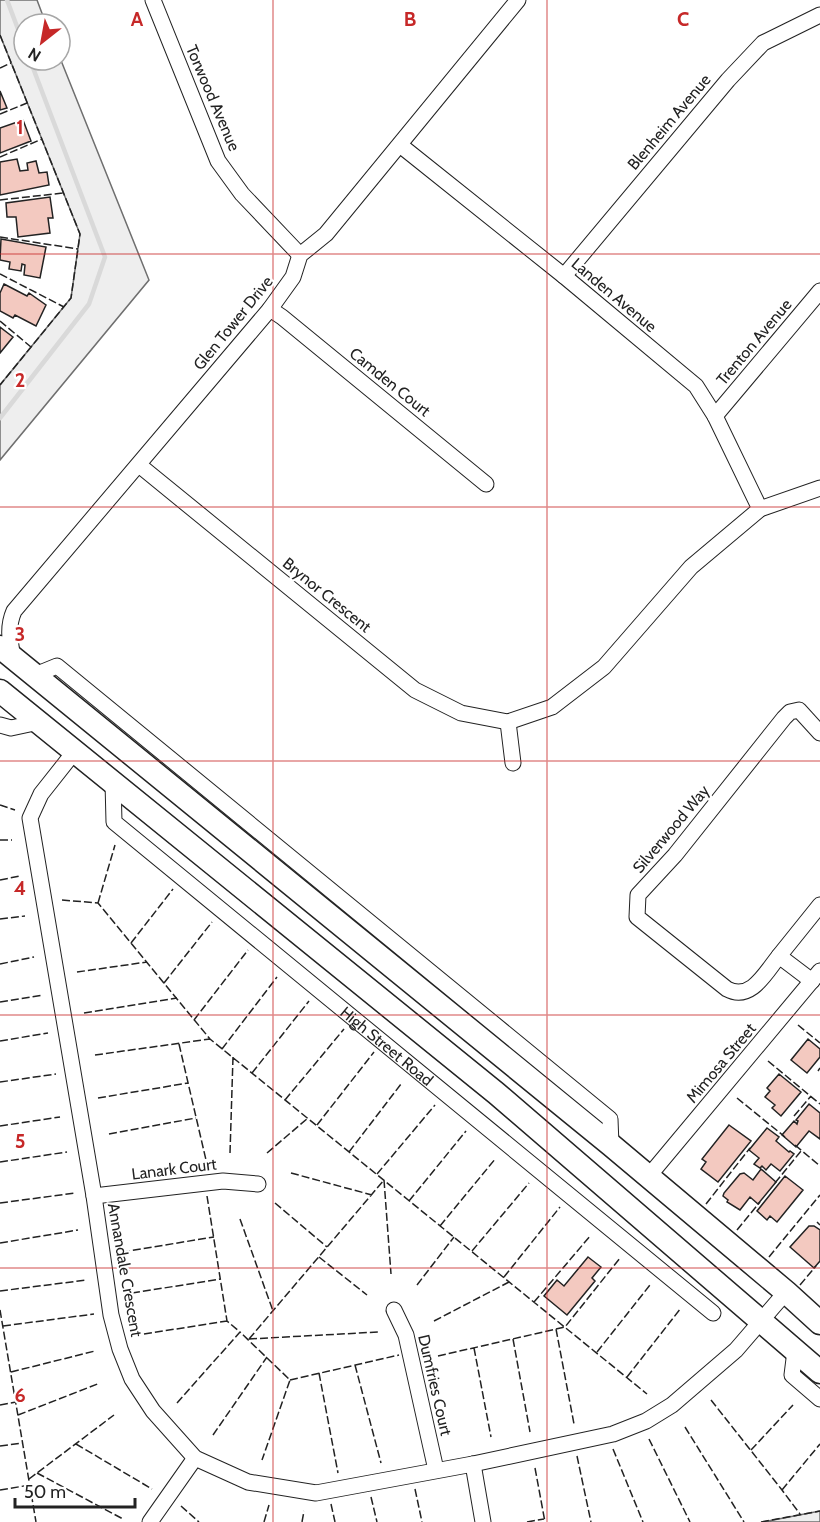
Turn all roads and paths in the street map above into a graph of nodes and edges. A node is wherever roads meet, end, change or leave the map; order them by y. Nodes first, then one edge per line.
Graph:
1 (153, 0) edge
2 (518, 0) edge
3 (820, 15) edge
4 (400, 145) junction
5 (300, 255) junction
6 (564, 276) junction
7 (820, 291) edge
8 (270, 309) junction
9 (715, 416) junction
10 (139, 465) junction
11 (486, 484) dead end
12 (820, 488) edge
13 (760, 509) junction
14 (7, 614) edge
15 (7, 652) edge
16 (0, 691) edge
17 (39, 722) junction
18 (508, 722) junction
19 (0, 725) edge
20 (820, 733) edge
21 (75, 751) junction
22 (513, 763) dead end
23 (113, 782) junction
24 (820, 905) edge
25 (779, 956) junction
26 (816, 976) edge
27 (648, 1177) junction
28 (258, 1184) dead end
29 (94, 1196) junction
30 (735, 1249) junction
31 (714, 1281) junction
32 (786, 1292) junction
33 (692, 1295) junction
34 (394, 1310) dead end
35 (713, 1313) dead end
36 (761, 1323) junction
37 (820, 1323) edge
38 (795, 1351) junction
39 (820, 1372) edge
40 (820, 1399) edge
41 (195, 1458) junction
42 (473, 1464) junction
43 (436, 1470) junction
44 (150, 1522) edge
45 (483, 1522) edge

1 - 5 street, Torwood Avenue
2 - 4 street, Glen Tower Drive
3 - 6 street, Blenheim Avenue
4 - 5 street, Glen Tower Drive
4 - 6 street, Landen Avenue
5 - 8 street, Glen Tower Drive
6 - 9 street, Landen Avenue
7 - 9 street, Trenton Avenue
8 - 10 street, Glen Tower Drive
8 - 11 street, Camden Court
9 - 13 street, Landen Avenue
10 - 14 street, Glen Tower Drive
10 - 18 street, Brynor Crescent
12 - 13 street
13 - 18 street
14 - 15 street, Glen Tower Drive
15 - 27 main road
16 - 17 main road, High Street Road
17 - 19 street
17 - 21 main road, High Street Road
18 - 22 street
20 - 25 street, Silverwood Way
21 - 23 main road, High Street Road
21 - 29 street, Annandale Crescent
23 - 31 main road, High Street Road
23 - 33 street, High Street Road
24 - 25 street, Silverwood Way
25 - 26 street
26 - 27 street, Mimosa Street
27 - 30 main road
28 - 29 street, Lanark Court
29 - 41 street, Annandale Crescent
30 - 31 main road
30 - 32 main road
31 - 33 street
31 - 36 main road, High Street Road
32 - 36 street, Annandale Crescent
32 - 37 main road
33 - 35 street, High Street Road
34 - 43 street, Dumfries Court
36 - 38 main road, High Street Road
36 - 42 street, Annandale Crescent
38 - 39 main road, High Street Road
38 - 40 street
41 - 43 street, Annandale Crescent
41 - 44 street
42 - 43 street, Annandale Crescent
42 - 45 street

